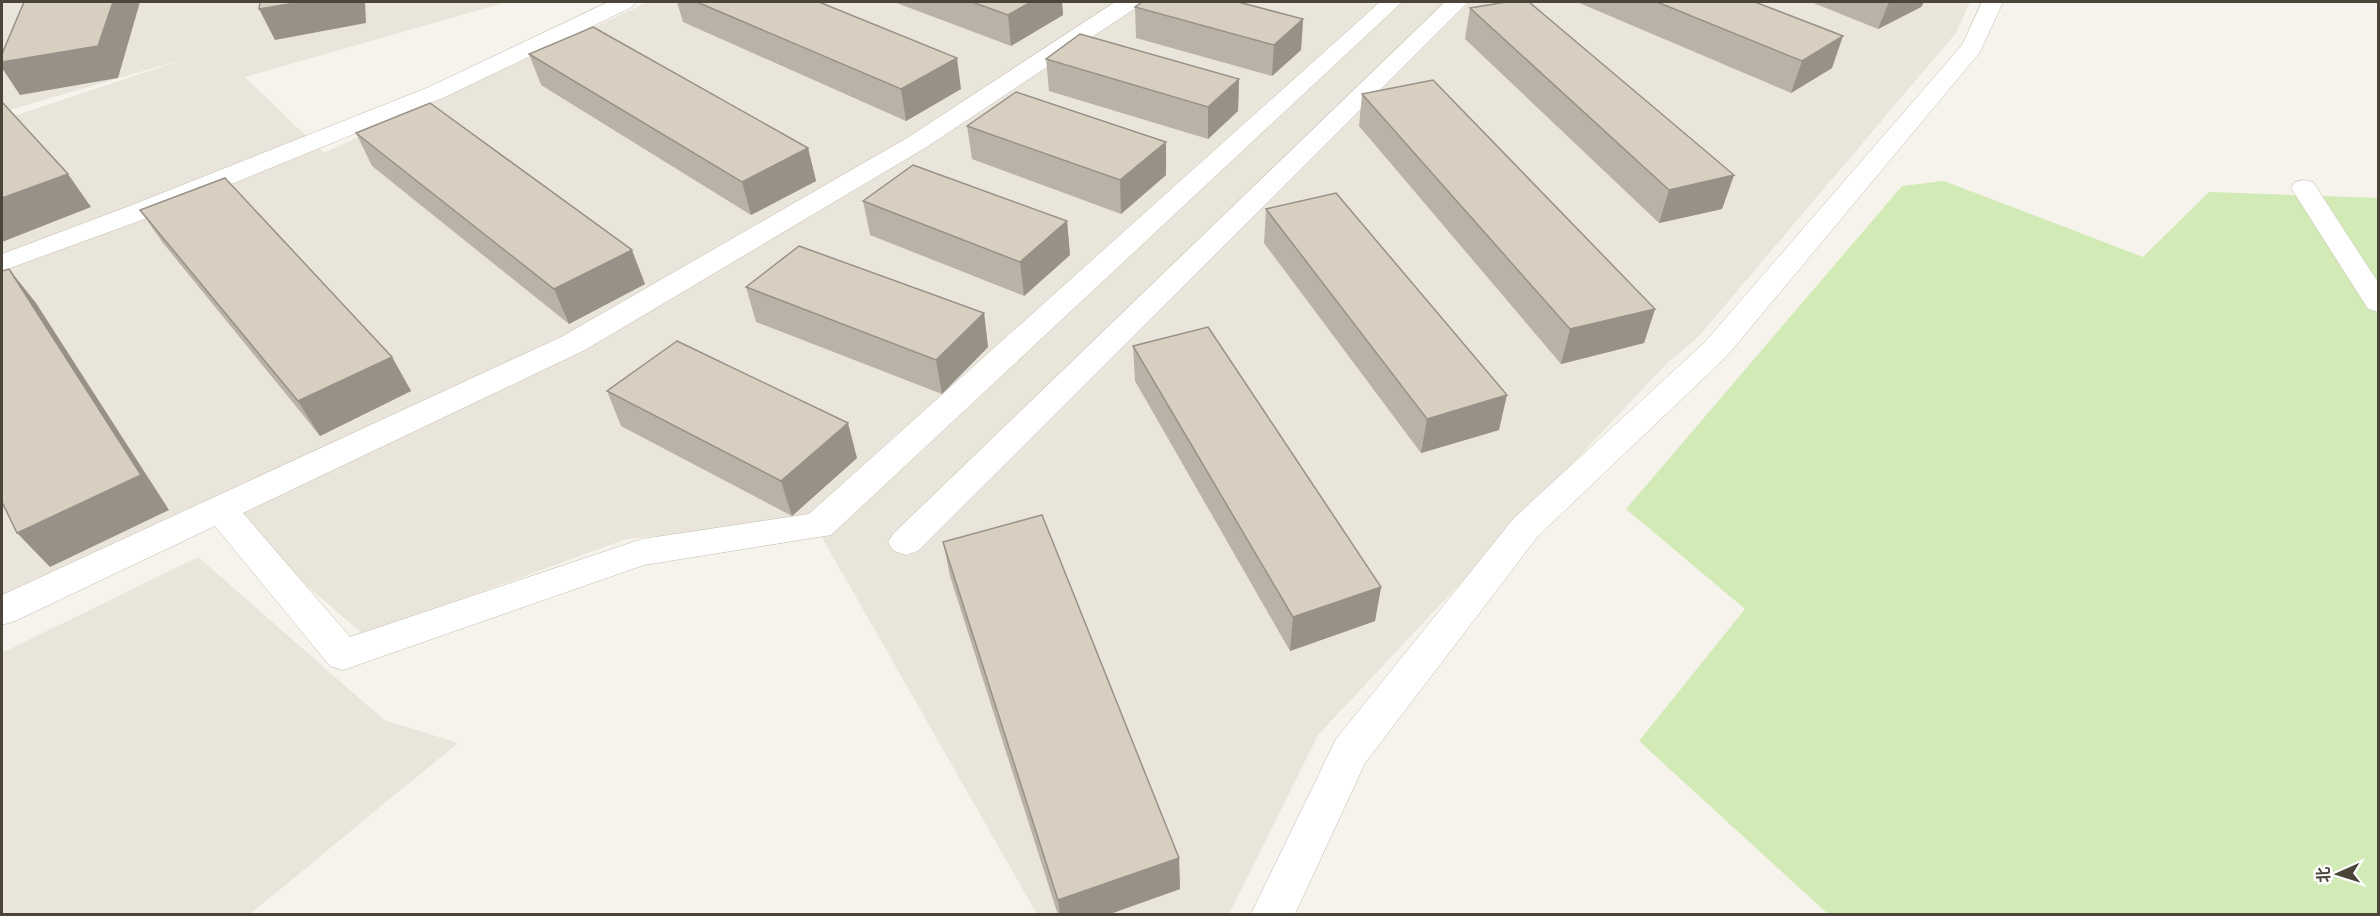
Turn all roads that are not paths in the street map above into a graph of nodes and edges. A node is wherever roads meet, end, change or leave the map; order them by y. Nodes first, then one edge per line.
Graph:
1 (624, 2) edge
2 (1129, 2) edge
3 (1392, 2) edge
4 (1457, 2) edge
5 (1992, 2) edge
6 (2304, 188) dead end
7 (2, 263) edge
8 (2379, 303) edge
9 (220, 509) junction
10 (906, 542) dead end
11 (2, 611) edge
12 (1273, 915) edge

1 - 7 street
2 - 9 street
3 - 9 street
4 - 10 street
5 - 12 street
6 - 8 street
9 - 11 street

